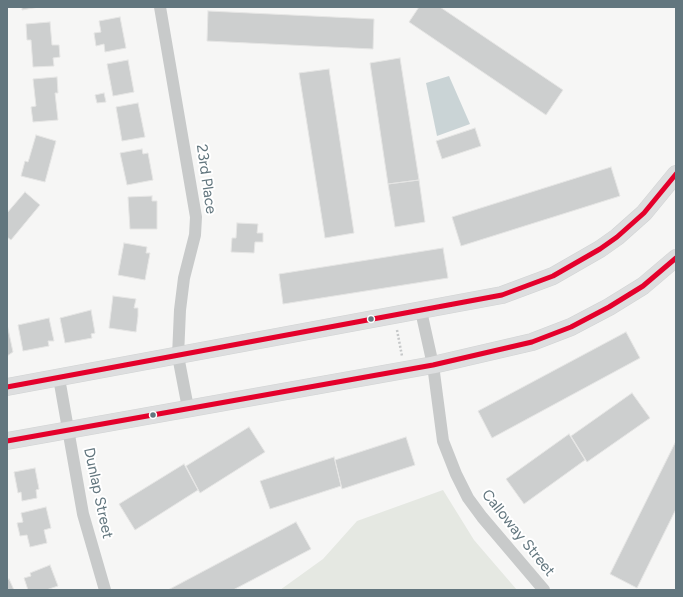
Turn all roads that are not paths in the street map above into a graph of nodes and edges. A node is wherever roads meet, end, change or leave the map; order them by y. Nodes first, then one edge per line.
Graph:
1 (160, 7) edge
2 (676, 174) edge
3 (676, 258) edge
4 (421, 311) junction
5 (178, 356) junction
6 (433, 365) junction
7 (59, 378) junction
8 (7, 387) edge
9 (188, 408) junction
10 (69, 430) junction
11 (7, 441) edge
12 (105, 590) edge
13 (544, 590) edge

1 - 5 street, 23rd Place
2 - 4 street
3 - 6 street
4 - 5 street
4 - 6 street, Calloway Street
5 - 7 street
5 - 9 street, 23rd Place
6 - 9 street
6 - 13 street, Calloway Street
7 - 8 street
7 - 10 street, Dunlap Street
9 - 10 street
10 - 11 street
10 - 12 street, Dunlap Street

